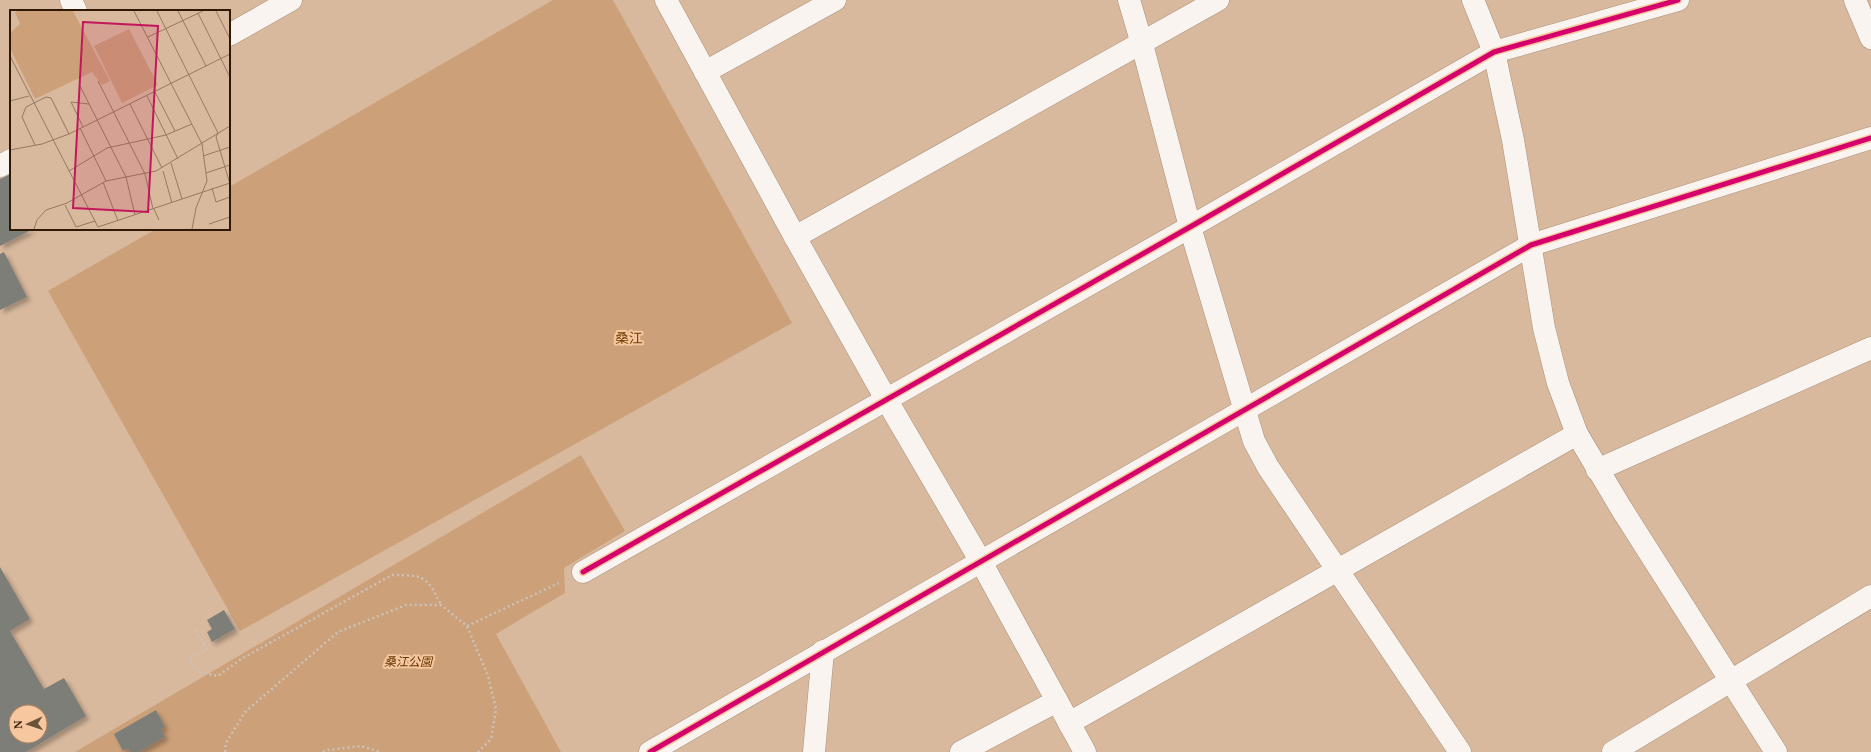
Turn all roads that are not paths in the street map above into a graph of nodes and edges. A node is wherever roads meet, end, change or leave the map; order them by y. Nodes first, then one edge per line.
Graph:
1 (70, 0) edge
2 (291, 0) edge
3 (666, 0) edge
4 (835, 0) edge
5 (1128, 0) edge
6 (1218, 0) edge
7 (1473, 0) edge
8 (1678, 0) edge
9 (1855, 0) edge
10 (75, 10) edge
11 (230, 34) edge
12 (1871, 38) edge
13 (1142, 44) junction
14 (1494, 52) junction
15 (705, 72) junction
16 (1871, 138) edge
17 (10, 161) edge
18 (0, 166) edge
19 (1190, 227) junction
20 (795, 237) junction
21 (1530, 245) junction
22 (1871, 348) edge
23 (886, 400) junction
24 (1243, 409) junction
25 (1577, 434) junction
26 (1597, 470) junction
27 (980, 560) junction
28 (1337, 570) junction
29 (583, 572) road end
30 (1871, 596) edge
31 (823, 651) junction
32 (1731, 682) junction
33 (1057, 701) junction
34 (1069, 723) junction
35 (650, 752) edge
36 (814, 752) edge
37 (961, 752) edge
38 (1085, 752) edge
39 (1460, 752) edge
40 (1613, 752) edge
41 (1776, 752) edge

1 - 10 street
2 - 11 street
3 - 15 street
4 - 15 street
5 - 13 street
6 - 13 street
7 - 14 street
8 - 14 street
9 - 12 street
13 - 19 street
13 - 20 street
14 - 19 street
14 - 21 street
15 - 20 street
16 - 21 street
17 - 18 street
19 - 23 street
19 - 24 street
20 - 23 street
21 - 24 street
21 - 25 street
22 - 26 street
23 - 27 street
23 - 29 street
24 - 27 street
24 - 28 street
25 - 26 street
25 - 28 street
26 - 32 street
27 - 31 street
27 - 33 street
28 - 34 street
28 - 39 street
30 - 32 street
31 - 35 street
31 - 36 street
32 - 40 street
32 - 41 street
33 - 34 street
33 - 37 street
34 - 38 street

